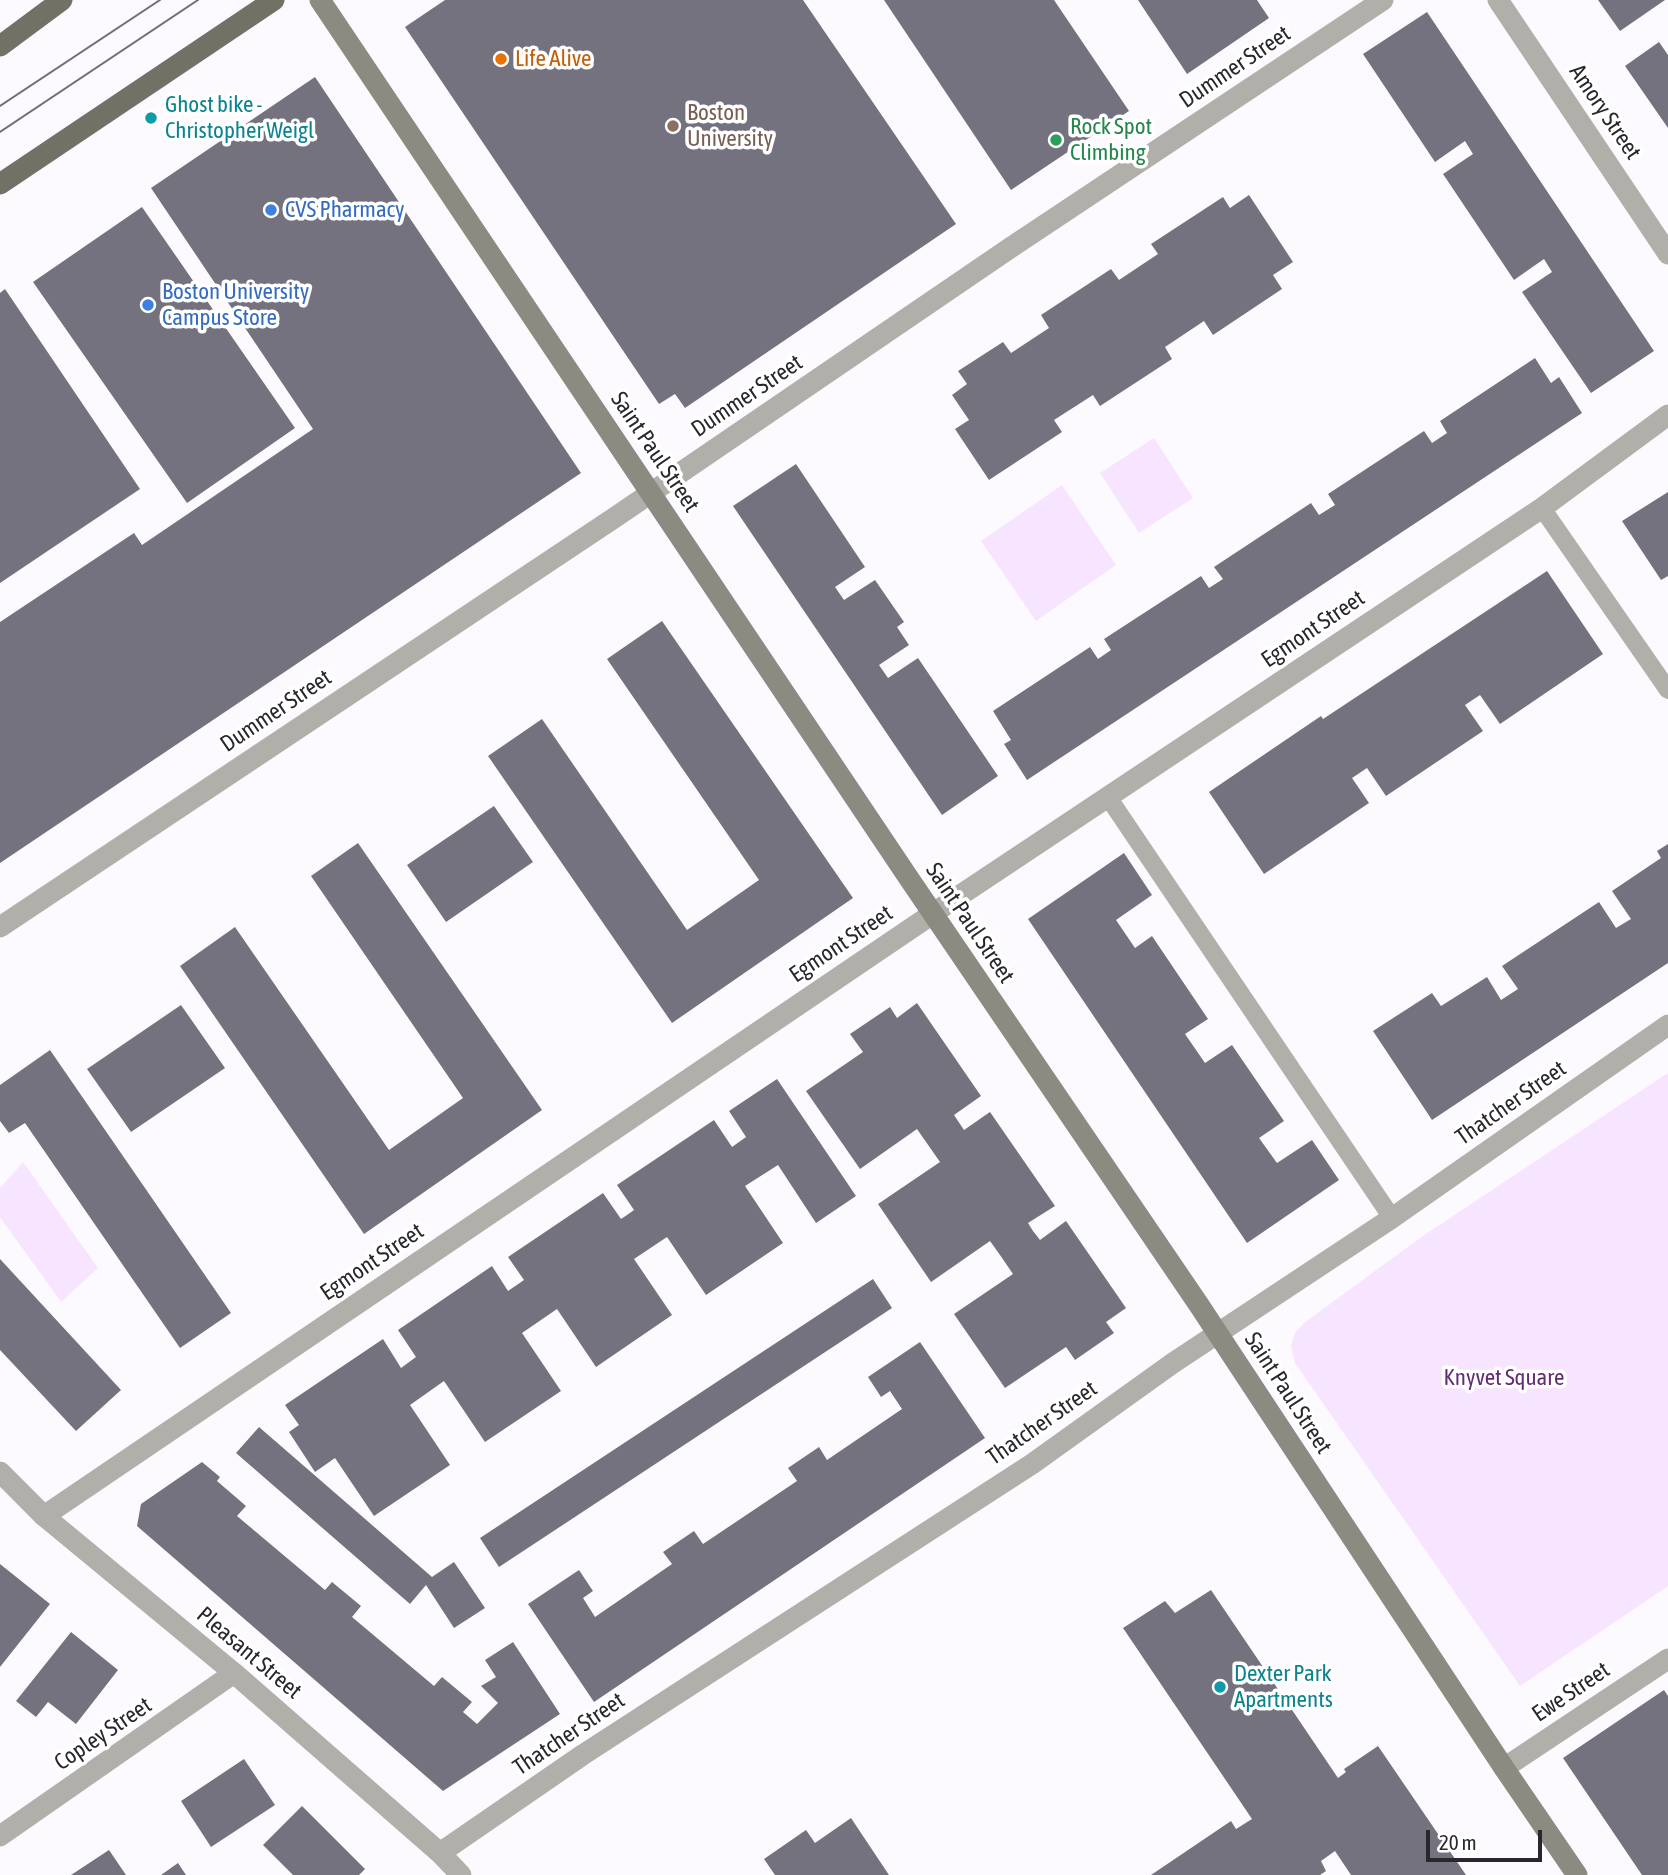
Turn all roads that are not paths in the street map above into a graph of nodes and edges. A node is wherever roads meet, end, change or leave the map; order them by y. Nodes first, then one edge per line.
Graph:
1 (62, 0) edge
2 (274, 0) edge
3 (320, 0) edge
4 (1383, 0) edge
5 (1498, 0) edge
6 (0, 46) edge
7 (0, 184) edge
8 (1668, 254) edge
9 (1668, 415) edge
10 (651, 493) junction
11 (1542, 508) junction
12 (1668, 690) edge
13 (1108, 797) junction
14 (933, 914) junction
15 (0, 927) edge
16 (1668, 1026) edge
17 (1392, 1218) junction
18 (1217, 1333) junction
19 (0, 1472) edge
20 (44, 1516) junction
21 (1668, 1658) edge
22 (234, 1673) junction
23 (1504, 1768) junction
24 (0, 1836) edge
25 (440, 1853) junction
26 (461, 1875) edge
27 (1577, 1875) edge

1 - 6 main road
2 - 7 main road
3 - 10 main road, Saint Paul Street
4 - 10 street, Dummer Street
5 - 8 street, Amory Street
9 - 11 street, Egmont Street
10 - 14 main road, Saint Paul Street
10 - 15 street, Dummer Street
11 - 12 lane
11 - 13 street, Egmont Street
13 - 14 street, Egmont Street
13 - 17 lane
14 - 18 main road, Saint Paul Street
14 - 20 street, Egmont Street
16 - 17 street, Thatcher Street
17 - 18 street, Thatcher Street
18 - 23 main road, Saint Paul Street
18 - 25 street, Thatcher Street
19 - 20 street, Pleasant Street
20 - 22 street, Pleasant Street
21 - 23 street, Ewe Street
22 - 24 street, Copley Street
22 - 25 street, Pleasant Street
23 - 27 main road, Saint Paul Street
25 - 26 street, Pleasant Street

